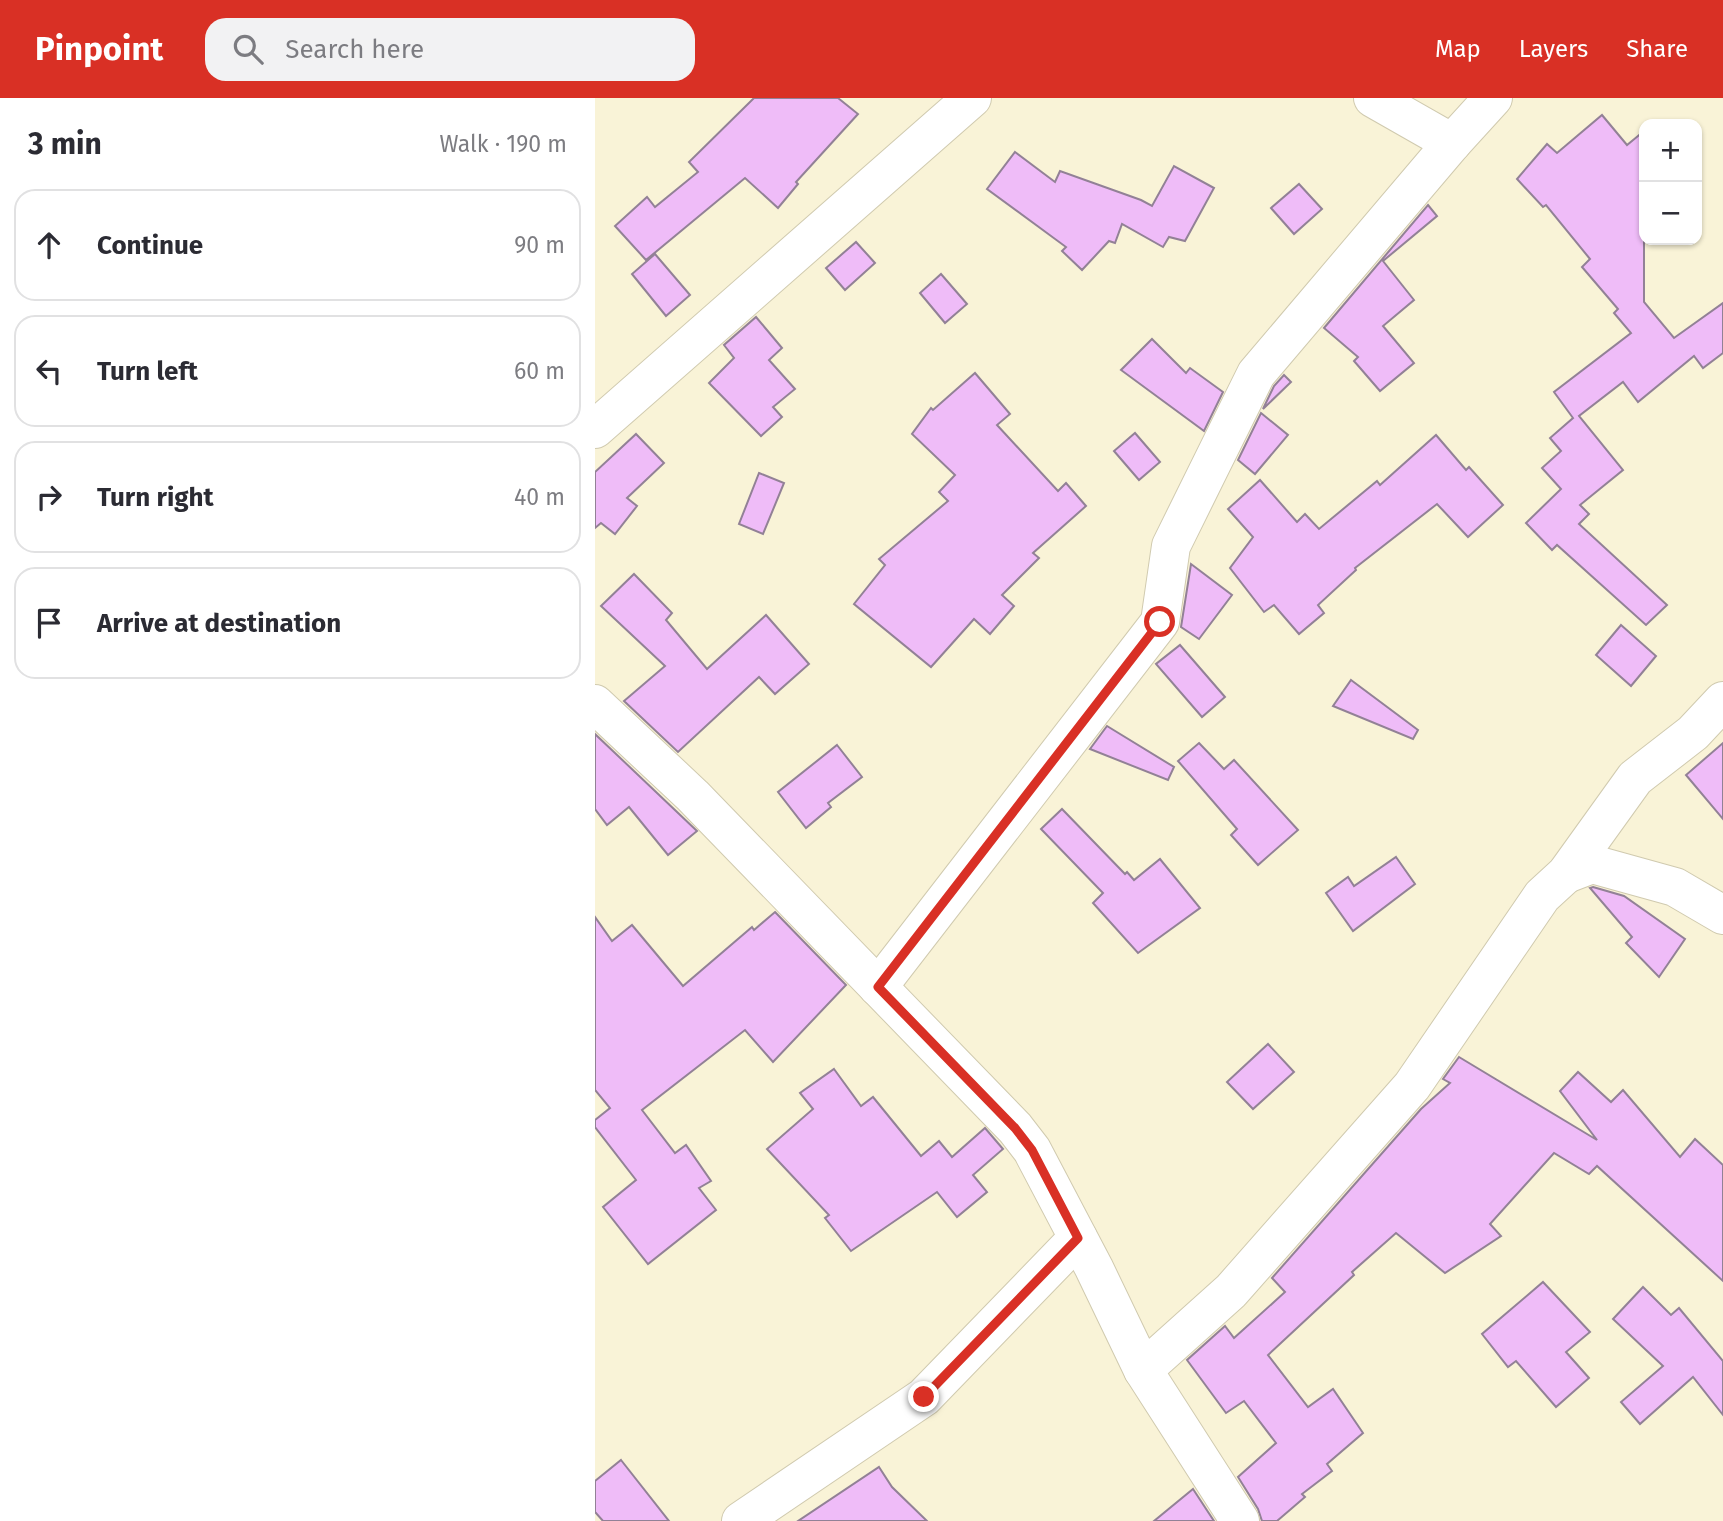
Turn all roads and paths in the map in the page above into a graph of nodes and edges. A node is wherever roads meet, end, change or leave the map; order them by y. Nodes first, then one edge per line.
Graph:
1 (972, 98) edge
2 (1373, 98) edge
3 (1493, 98) edge
4 (1452, 143) junction
5 (595, 429) edge
6 (1723, 701) edge
7 (595, 704) edge
8 (1566, 874) junction
9 (1723, 915) edge
10 (878, 987) junction
11 (1078, 1238) junction
12 (1143, 1370) junction
13 (741, 1521) edge
14 (1240, 1521) edge

1 - 5 street
2 - 4 street
3 - 4 street
4 - 10 street
6 - 8 street
7 - 10 street
8 - 9 street
8 - 12 street
10 - 11 street
11 - 12 street
11 - 13 street
12 - 14 street

